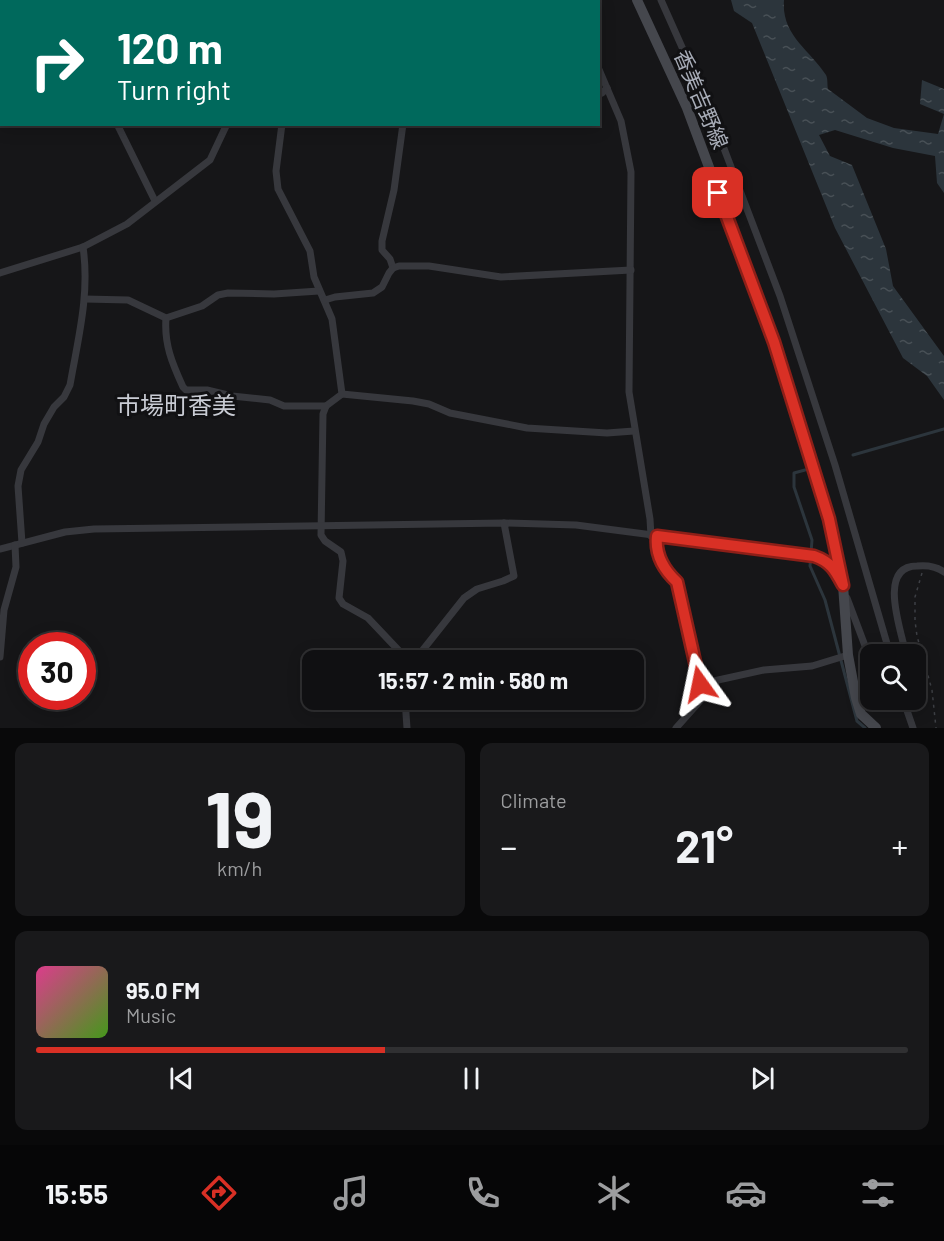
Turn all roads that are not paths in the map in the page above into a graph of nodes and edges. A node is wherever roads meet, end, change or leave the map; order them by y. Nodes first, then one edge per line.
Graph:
1 (637, 0) edge
2 (661, 0) edge
3 (600, 72) edge
4 (607, 88) junction
5 (600, 94) edge
6 (118, 126) edge
7 (226, 126) edge
8 (282, 126) edge
9 (403, 126) edge
10 (155, 201) junction
11 (83, 247) junction
12 (393, 268) junction
13 (631, 270) junction
14 (0, 273) edge
15 (320, 291) junction
16 (85, 299) junction
17 (325, 300) junction
18 (166, 318) junction
19 (342, 394) junction
20 (327, 406) junction
21 (634, 431) junction
22 (504, 523) junction
23 (320, 526) junction
24 (654, 536) junction
25 (18, 544) junction
26 (0, 549) edge
27 (944, 572) edge
28 (843, 585) junction
29 (865, 644) edge
30 (887, 644) edge
31 (904, 644) edge
32 (396, 650) edge
33 (423, 650) edge
34 (843, 656) junction
35 (0, 657) edge
36 (700, 684) junction
37 (406, 710) edge
38 (908, 710) edge
39 (407, 728) edge
40 (676, 728) edge
41 (876, 728) edge
42 (913, 728) edge

1 - 28 main road, 香美吉野線
2 - 30 street
3 - 4 street
4 - 5 street
4 - 13 street
6 - 10 street
7 - 10 street
8 - 15 street
9 - 12 street
10 - 11 street
11 - 14 street
11 - 16 street
12 - 13 street
12 - 17 street
13 - 21 street
15 - 17 street
15 - 18 street
16 - 18 street
16 - 25 street
17 - 19 street
18 - 20 street
19 - 20 street
19 - 21 street
20 - 23 street
21 - 24 street
22 - 23 street
22 - 24 street
22 - 33 street
23 - 25 street
23 - 32 street
24 - 28 street
24 - 36 street
25 - 26 street
25 - 35 street
27 - 31 street
28 - 29 street
28 - 34 main road, 香美吉野線
34 - 36 street
34 - 41 main road, 香美吉野線
36 - 40 street
37 - 39 street
38 - 42 street

